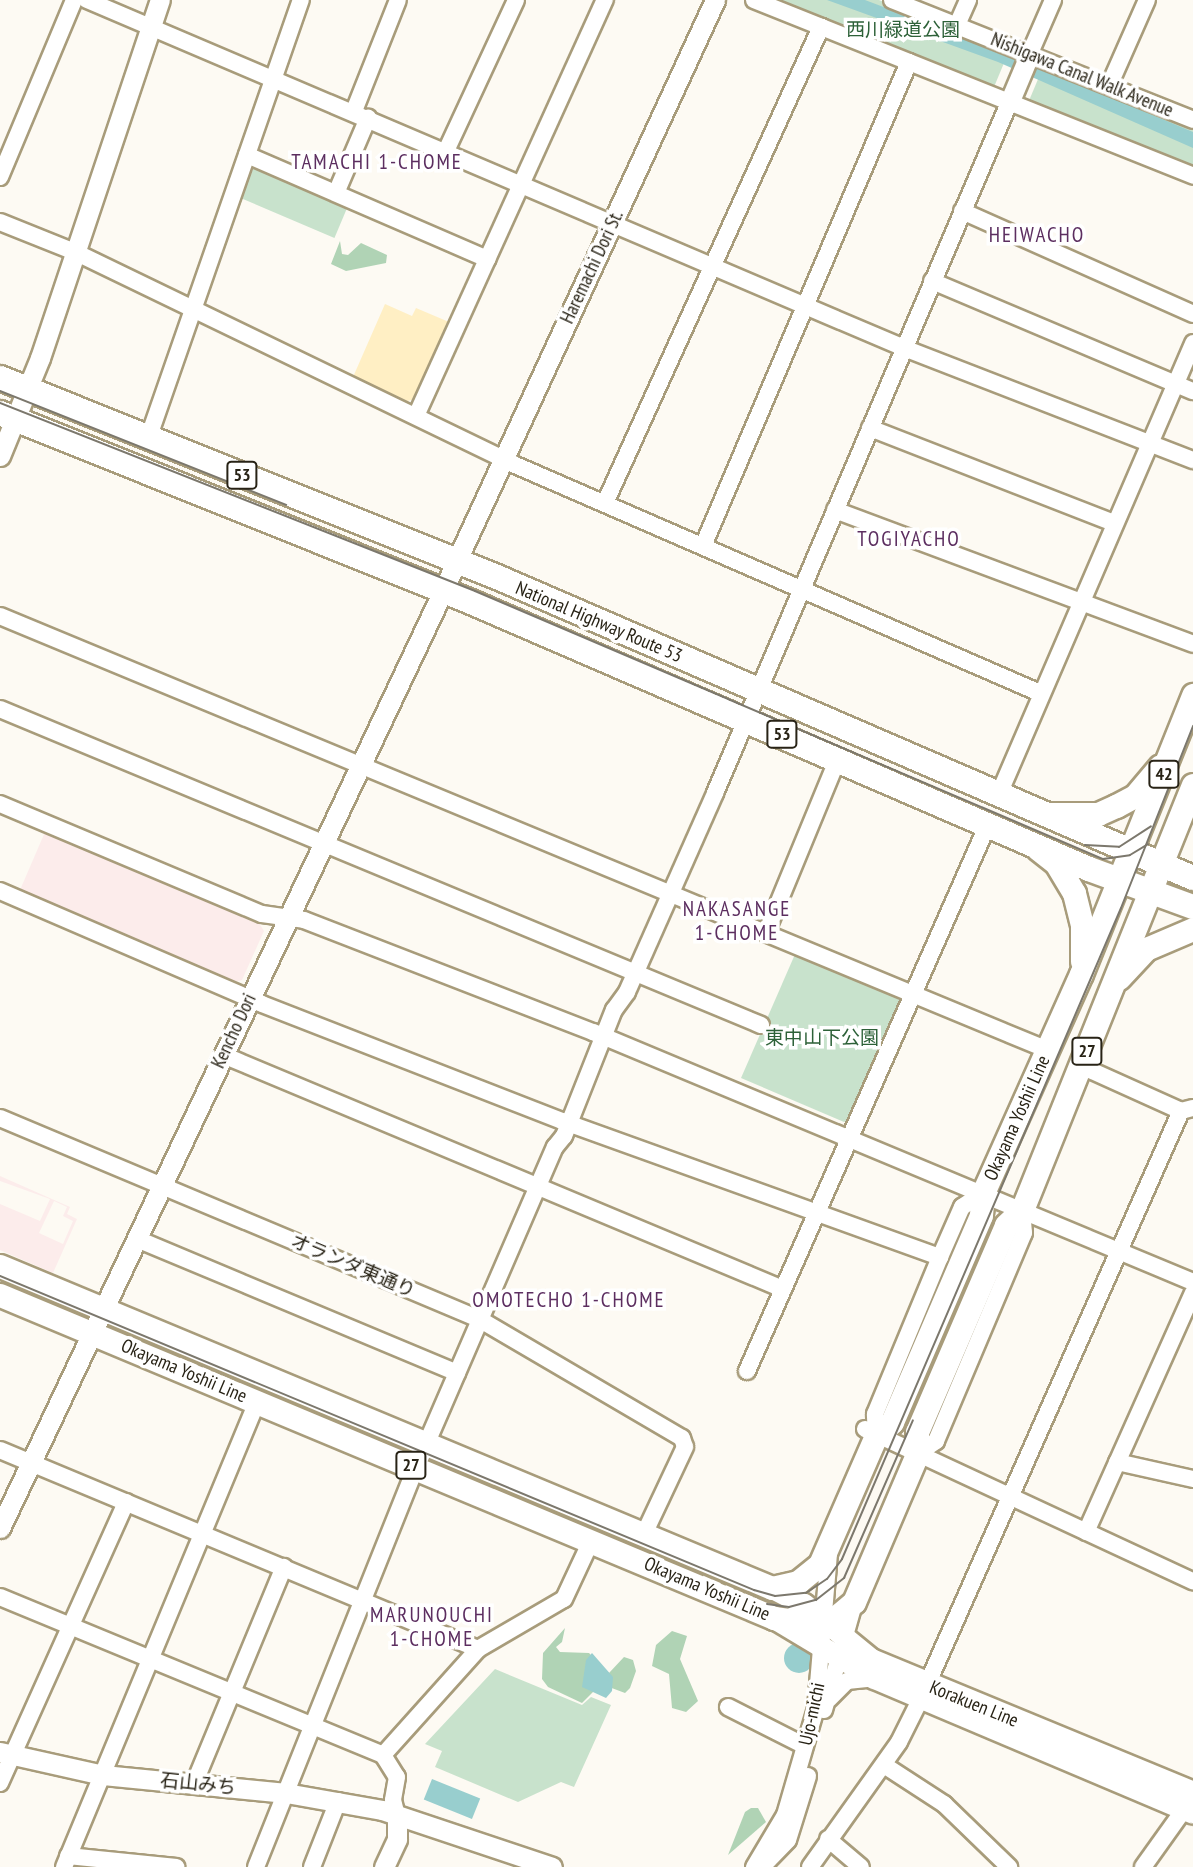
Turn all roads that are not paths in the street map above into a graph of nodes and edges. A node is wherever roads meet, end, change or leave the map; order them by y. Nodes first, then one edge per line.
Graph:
1 (74, 0) edge
2 (87, 0) edge
3 (160, 0) edge
4 (301, 0) edge
5 (398, 0) edge
6 (516, 0) edge
7 (606, 0) edge
8 (715, 0) edge
9 (754, 0) edge
10 (892, 0) edge
11 (968, 0) edge
12 (1054, 0) edge
13 (1147, 0) edge
14 (957, 25) junction
15 (152, 26) junction
16 (821, 27) junction
17 (909, 62) junction
18 (1026, 63) junction
19 (274, 78) junction
20 (1109, 86) junction
21 (1009, 103) junction
22 (361, 114) junction
23 (1193, 120) edge
24 (446, 151) junction
25 (247, 155) junction
26 (1193, 176) edge
27 (0, 177) edge
28 (522, 184) junction
29 (336, 193) junction
30 (962, 211) junction
31 (0, 222) edge
32 (613, 222) junction
33 (75, 252) junction
34 (488, 260) junction
35 (714, 267) junction
36 (932, 281) junction
37 (807, 305) junction
38 (196, 312) junction
39 (1193, 314) edge
40 (1193, 343) edge
41 (904, 348) junction
42 (0, 378) edge
43 (1176, 384) junction
44 (27, 389) junction
45 (1193, 391) edge
46 (7, 416) edge
47 (415, 416) junction
48 (870, 428) junction
49 (149, 436) junction
50 (1149, 444) junction
51 (0, 456) edge
52 (503, 459) junction
53 (1193, 460) edge
54 (605, 503) junction
55 (835, 510) junction
56 (1114, 523) junction
57 (469, 534) joint
58 (703, 546) junction
59 (457, 561) junction
60 (801, 590) junction
61 (443, 591) junction
62 (1079, 601) junction
63 (0, 616) edge
64 (1193, 644) edge
65 (758, 691) junction
66 (1040, 693) junction
67 (1193, 695) edge
68 (0, 709) edge
69 (746, 720) junction
70 (1177, 744) junction
71 (838, 758) junction
72 (360, 767) junction
73 (1193, 785) edge
74 (999, 794) junction
75 (0, 803) edge
76 (1041, 813) junction
77 (988, 824) junction
78 (324, 843) junction
79 (1030, 843) junction
80 (1132, 852) junction
81 (1160, 864) junction
82 (1193, 878) edge
83 (1120, 880) junction
84 (1149, 890) junction
85 (0, 891) edge
86 (670, 893) junction
87 (1193, 907) edge
88 (289, 917) junction
89 (1193, 929) edge
90 (766, 933) junction
91 (636, 972) junction
92 (1081, 974) junction
93 (1112, 984) junction
94 (913, 995) junction
95 (250, 999) junction
96 (761, 1025) dead end
97 (603, 1036) junction
98 (1048, 1050) junction
99 (223, 1055) junction
100 (1081, 1066) junction
101 (1187, 1110) edge
102 (0, 1118) edge
103 (569, 1124) junction
104 (850, 1138) junction
105 (162, 1186) junction
106 (537, 1189) junction
107 (983, 1193) junction
108 (1022, 1210) junction
109 (817, 1214) junction
110 (137, 1239) junction
111 (1118, 1251) junction
112 (940, 1257) junction
113 (0, 1266) edge
114 (1193, 1282) edge
115 (783, 1289) junction
116 (1193, 1293) edge
117 (0, 1295) edge
118 (104, 1308) junction
119 (479, 1319) junction
120 (92, 1332) junction
121 (747, 1371) dead end
122 (457, 1373) junction
123 (257, 1402) junction
124 (871, 1433) junction
125 (427, 1443) junction
126 (0, 1450) edge
127 (917, 1454) junction
128 (1117, 1462) junction
129 (30, 1463) junction
130 (416, 1467) junction
131 (1193, 1479) edge
132 (1011, 1499) junction
133 (126, 1502) junction
134 (0, 1528) edge
135 (1086, 1532) junction
136 (204, 1533) junction
137 (644, 1534) junction
138 (591, 1541) junction
139 (829, 1549) junction
140 (284, 1567) junction
141 (1193, 1581) edge
142 (772, 1588) junction
143 (0, 1597) edge
144 (361, 1601) junction
145 (855, 1602) junction
146 (774, 1618) junction
147 (824, 1620) junction
148 (72, 1625) junction
149 (841, 1636) junction
150 (478, 1649) junction
151 (150, 1658) junction
152 (827, 1660) junction
153 (872, 1668) junction
154 (232, 1691) junction
155 (924, 1691) junction
156 (826, 1704) junction
157 (728, 1707) dead end
158 (312, 1725) junction
159 (805, 1746) junction
160 (6, 1754) edge
161 (383, 1755) junction
162 (884, 1765) junction
163 (103, 1775) junction
164 (0, 1783) edge
165 (194, 1784) junction
166 (286, 1793) junction
167 (338, 1801) junction
168 (1191, 1803) edge
169 (397, 1816) junction
170 (828, 1839) junction
171 (66, 1862) edge
172 (176, 1867) edge
173 (256, 1867) edge
174 (312, 1867) edge
175 (383, 1867) edge
176 (552, 1867) edge
177 (754, 1867) edge
178 (762, 1867) edge
179 (810, 1867) edge
180 (861, 1867) edge
181 (1009, 1867) edge
182 (1143, 1867) edge

1 - 27 street
2 - 15 street
3 - 15 street
4 - 19 street
5 - 22 street
6 - 24 street
7 - 28 street
8 - 32 street, Haremachi Dori St.
9 - 16 street
10 - 14 street, Nishigawa Canal Walk Avenue
11 - 14 street
12 - 18 street
13 - 20 street
14 - 18 street, Nishigawa Canal Walk Avenue
15 - 19 street
15 - 33 street
16 - 17 street
16 - 35 street
17 - 21 street
17 - 37 street
18 - 20 street, Nishigawa Canal Walk Avenue
18 - 21 street
19 - 22 street
19 - 25 street
20 - 23 street, Nishigawa Canal Walk Avenue
21 - 26 street
21 - 30 street
22 - 24 street
22 - 29 street
24 - 28 street
25 - 29 street
25 - 38 street
28 - 32 street
28 - 34 street
29 - 34 street
30 - 36 street
30 - 39 street
31 - 33 street
32 - 35 street
32 - 52 street, Haremachi Dori St.
33 - 38 street
33 - 44 street
34 - 47 street
35 - 37 street
35 - 54 street
36 - 41 street
36 - 43 street
37 - 41 street
37 - 58 street
38 - 47 street
38 - 49 street
40 - 43 street
41 - 48 street
41 - 50 street
42 - 44 highway, National Highway Route 53 / 53
43 - 45 street
43 - 50 street
44 - 46 street
44 - 49 highway, National Highway Route 53 / 53
46 - 51 street
46 - 61 highway, National Highway Route 53 / 53
47 - 52 street
48 - 55 street
48 - 56 street
49 - 59 highway, National Highway Route 53 / 53
50 - 53 street
50 - 56 street
52 - 54 street
52 - 57 street, Haremachi Dori St.
54 - 58 street
55 - 60 street
55 - 62 street
56 - 62 street
57 - 59 street, Kencho Dori
58 - 60 street
59 - 61 street, Kencho Dori
59 - 65 highway, National Highway Route 53 / 53
60 - 65 street
60 - 66 street
61 - 69 highway, National Highway Route 53 / 53
61 - 72 street, Kencho Dori
62 - 64 street
62 - 66 street
63 - 72 street
65 - 69 street
65 - 74 highway, National Highway Route 53 / 53
66 - 74 street
67 - 70 main road, 42
68 - 78 street
69 - 71 highway, National Highway Route 53 / 53
69 - 86 street
70 - 76 main road
70 - 80 main road, 42
71 - 77 highway, National Highway Route 53 / 53
71 - 90 street
72 - 78 street, Kencho Dori
72 - 86 street
73 - 81 main road, 42
74 - 76 highway, National Highway Route 53 / 53
75 - 88 street
76 - 80 highway, National Highway Route 53 / 53
77 - 79 highway, National Highway Route 53 / 53
77 - 94 street
78 - 88 street, Kencho Dori
78 - 91 street
79 - 83 highway, National Highway Route 53 / 53
79 - 92 main road
80 - 81 highway, National Highway Route 53 / 53
80 - 83 main road, Okayama Yoshii Line / 27
81 - 82 highway, National Highway Route 53 / 53
81 - 84 main road, 42
83 - 84 highway, National Highway Route 53 / 53
83 - 92 main road, Okayama Yoshii Line / 27
84 - 87 highway, National Highway Route 53 / 53
84 - 93 main road, Okayama Yoshii Line / 27
85 - 95 street
86 - 90 street
86 - 91 street
88 - 95 street, Kencho Dori
88 - 97 street
89 - 93 main road
90 - 94 street
91 - 96 street
91 - 97 street
92 - 98 main road, Okayama Yoshii Line / 27
93 - 100 main road, Okayama Yoshii Line / 27
94 - 98 street
94 - 104 street
95 - 99 street, Kencho Dori
95 - 103 street
97 - 103 street
97 - 104 street
98 - 107 main road, Okayama Yoshii Line / 27
99 - 105 street, Kencho Dori
99 - 106 street
100 - 101 street
100 - 108 main road, Okayama Yoshii Line / 27
101 - 111 street
102 - 105 street, オランダ東通り
103 - 106 street
103 - 109 street
104 - 107 street
104 - 109 street
105 - 110 street, Kencho Dori
105 - 119 street, オランダ東通り
106 - 115 street
106 - 119 street
107 - 108 street
107 - 112 street
107 - 124 main road, Okayama Yoshii Line / 27
108 - 111 street
108 - 127 main road, Okayama Yoshii Line / 27
109 - 112 street
109 - 115 street
110 - 118 street, Kencho Dori
110 - 122 street
111 - 114 street
111 - 132 street
112 - 124 street
113 - 118 main road, Okayama Yoshii Line / 27
115 - 121 street
116 - 128 street
117 - 120 main road, Okayama Yoshii Line / 27
118 - 120 street, Kencho Dori
118 - 125 main road, Okayama Yoshii Line / 27
119 - 122 street
119 - 137 street, オランダ東通り
120 - 123 main road, Okayama Yoshii Line / 27
120 - 129 street, Kencho Dori
122 - 125 street
123 - 130 main road, Okayama Yoshii Line / 27
123 - 136 street
124 - 127 street
124 - 139 main road, Okayama Yoshii Line / 27
125 - 130 street
125 - 137 main road, Okayama Yoshii Line / 27
126 - 129 street
127 - 132 street
127 - 145 main road, Okayama Yoshii Line / 27
128 - 131 street
128 - 135 street
129 - 133 street
129 - 134 street, Kencho Dori
130 - 138 main road, Okayama Yoshii Line / 27
130 - 144 street
132 - 135 street
132 - 155 street
133 - 136 street
133 - 148 street
135 - 141 street
136 - 140 street
136 - 151 street
137 - 142 main road, Okayama Yoshii Line / 27
138 - 146 main road, Okayama Yoshii Line / 27
138 - 150 street
139 - 142 main road, Okayama Yoshii Line / 27
139 - 147 street, Ujo-michi
140 - 144 street
140 - 154 street
142 - 147 main road, Korakuen Line
143 - 148 street
144 - 150 street
144 - 158 street
145 - 147 main road, Okayama Yoshii Line / 27
145 - 149 street, Ujo-michi
146 - 147 main road, Okayama Yoshii Line / 27
146 - 152 main road, Korakuen Line
147 - 149 main road, Korakuen Line
147 - 152 street, Ujo-michi
148 - 151 street
148 - 160 street
149 - 152 street, Ujo-michi
149 - 153 main road, Korakuen Line
150 - 161 street
151 - 154 street
151 - 163 street
152 - 153 main road, Korakuen Line
152 - 156 street, Ujo-michi
152 - 159 street, Ujo-michi
153 - 155 main road, Korakuen Line
153 - 156 street
154 - 158 street
154 - 165 street
155 - 162 street
155 - 168 main road, Korakuen Line
156 - 178 street, Ujo-michi
157 - 159 street
158 - 161 street
158 - 166 street
159 - 177 street, Ujo-michi
160 - 163 street, 石山みち
160 - 164 street
161 - 169 street
162 - 170 street
162 - 181 street
163 - 165 street, 石山みち
163 - 171 street
165 - 166 street, 石山みち
166 - 167 street, 石山みち
166 - 173 street
167 - 169 street, 石山みち
167 - 174 street
168 - 182 street
169 - 175 street
169 - 176 street
170 - 179 street
170 - 180 street
171 - 172 street

